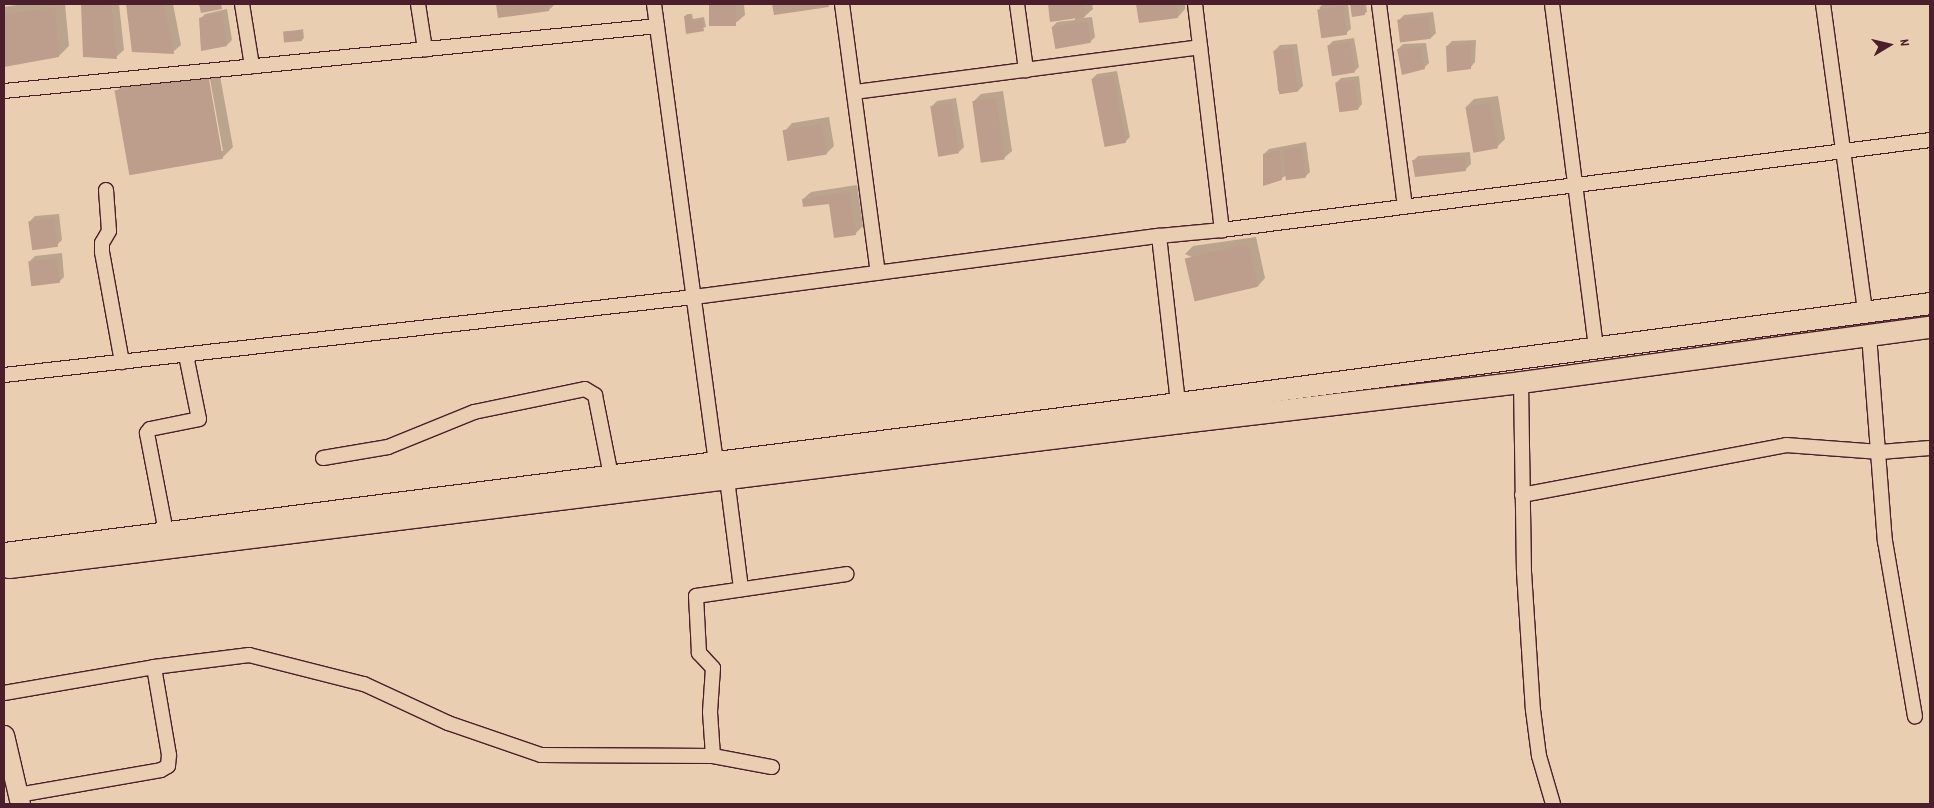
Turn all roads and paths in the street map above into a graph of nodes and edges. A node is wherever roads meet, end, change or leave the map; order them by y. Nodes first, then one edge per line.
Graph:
1 (242, 4) edge
2 (418, 4) edge
3 (654, 4) edge
4 (842, 4) edge
5 (1017, 4) edge
6 (1195, 4) edge
7 (1379, 4) edge
8 (1552, 4) edge
9 (1823, 4) edge
10 (657, 26) junction
11 (1200, 46) junction
12 (424, 49) junction
13 (252, 66) junction
14 (1026, 70) junction
15 (4, 92) edge
16 (855, 92) junction
17 (1930, 140) edge
18 (1842, 151) junction
19 (1575, 185) junction
20 (106, 190) dead end
21 (1405, 206) junction
22 (1222, 230) junction
23 (1159, 236) junction
24 (878, 273) junction
25 (694, 297) junction
26 (1930, 303) edge
27 (1866, 311) junction
28 (1930, 327) edge
29 (1869, 335) junction
30 (1596, 347) junction
31 (186, 355) junction
32 (122, 362) junction
33 (4, 375) edge
34 (1521, 382) junction
35 (1180, 412) junction
36 (1930, 448) edge
37 (1880, 452) junction
38 (323, 458) dead end
39 (721, 471) junction
40 (611, 476) junction
41 (1522, 495) junction
42 (166, 532) junction
43 (4, 553) edge
44 (4, 565) edge
45 (846, 574) dead end
46 (741, 589) junction
47 (154, 667) junction
48 (4, 693) edge
49 (1916, 716) dead end
50 (4, 736) edge
51 (713, 756) junction
52 (772, 767) dead end
53 (19, 800) edge
54 (1553, 804) edge

1 - 13 street
2 - 12 street
3 - 10 street
4 - 16 street
5 - 14 street
6 - 11 street
7 - 21 street
8 - 19 street
9 - 18 street
10 - 12 street
10 - 25 street
11 - 14 street
11 - 22 street
12 - 13 street
13 - 15 street
14 - 16 street
16 - 24 street
17 - 18 street
18 - 19 street
18 - 27 street
19 - 21 street
19 - 30 street
20 - 32 street
21 - 22 street
22 - 23 street
23 - 24 street
23 - 35 street
24 - 25 street
25 - 31 street
25 - 39 street
26 - 27 main road
27 - 30 main road
28 - 29 main road
29 - 34 main road
29 - 37 street
30 - 35 main road
31 - 32 street
31 - 42 street
32 - 33 street
34 - 35 main road
34 - 41 street
35 - 39 main road
36 - 37 street
37 - 41 street
37 - 49 street
38 - 40 street
39 - 40 main road
39 - 44 main road
39 - 46 street
40 - 42 main road
41 - 54 street
42 - 43 main road
45 - 46 street
46 - 51 street
47 - 48 street
47 - 51 street
47 - 53 street
50 - 53 street
51 - 52 street

